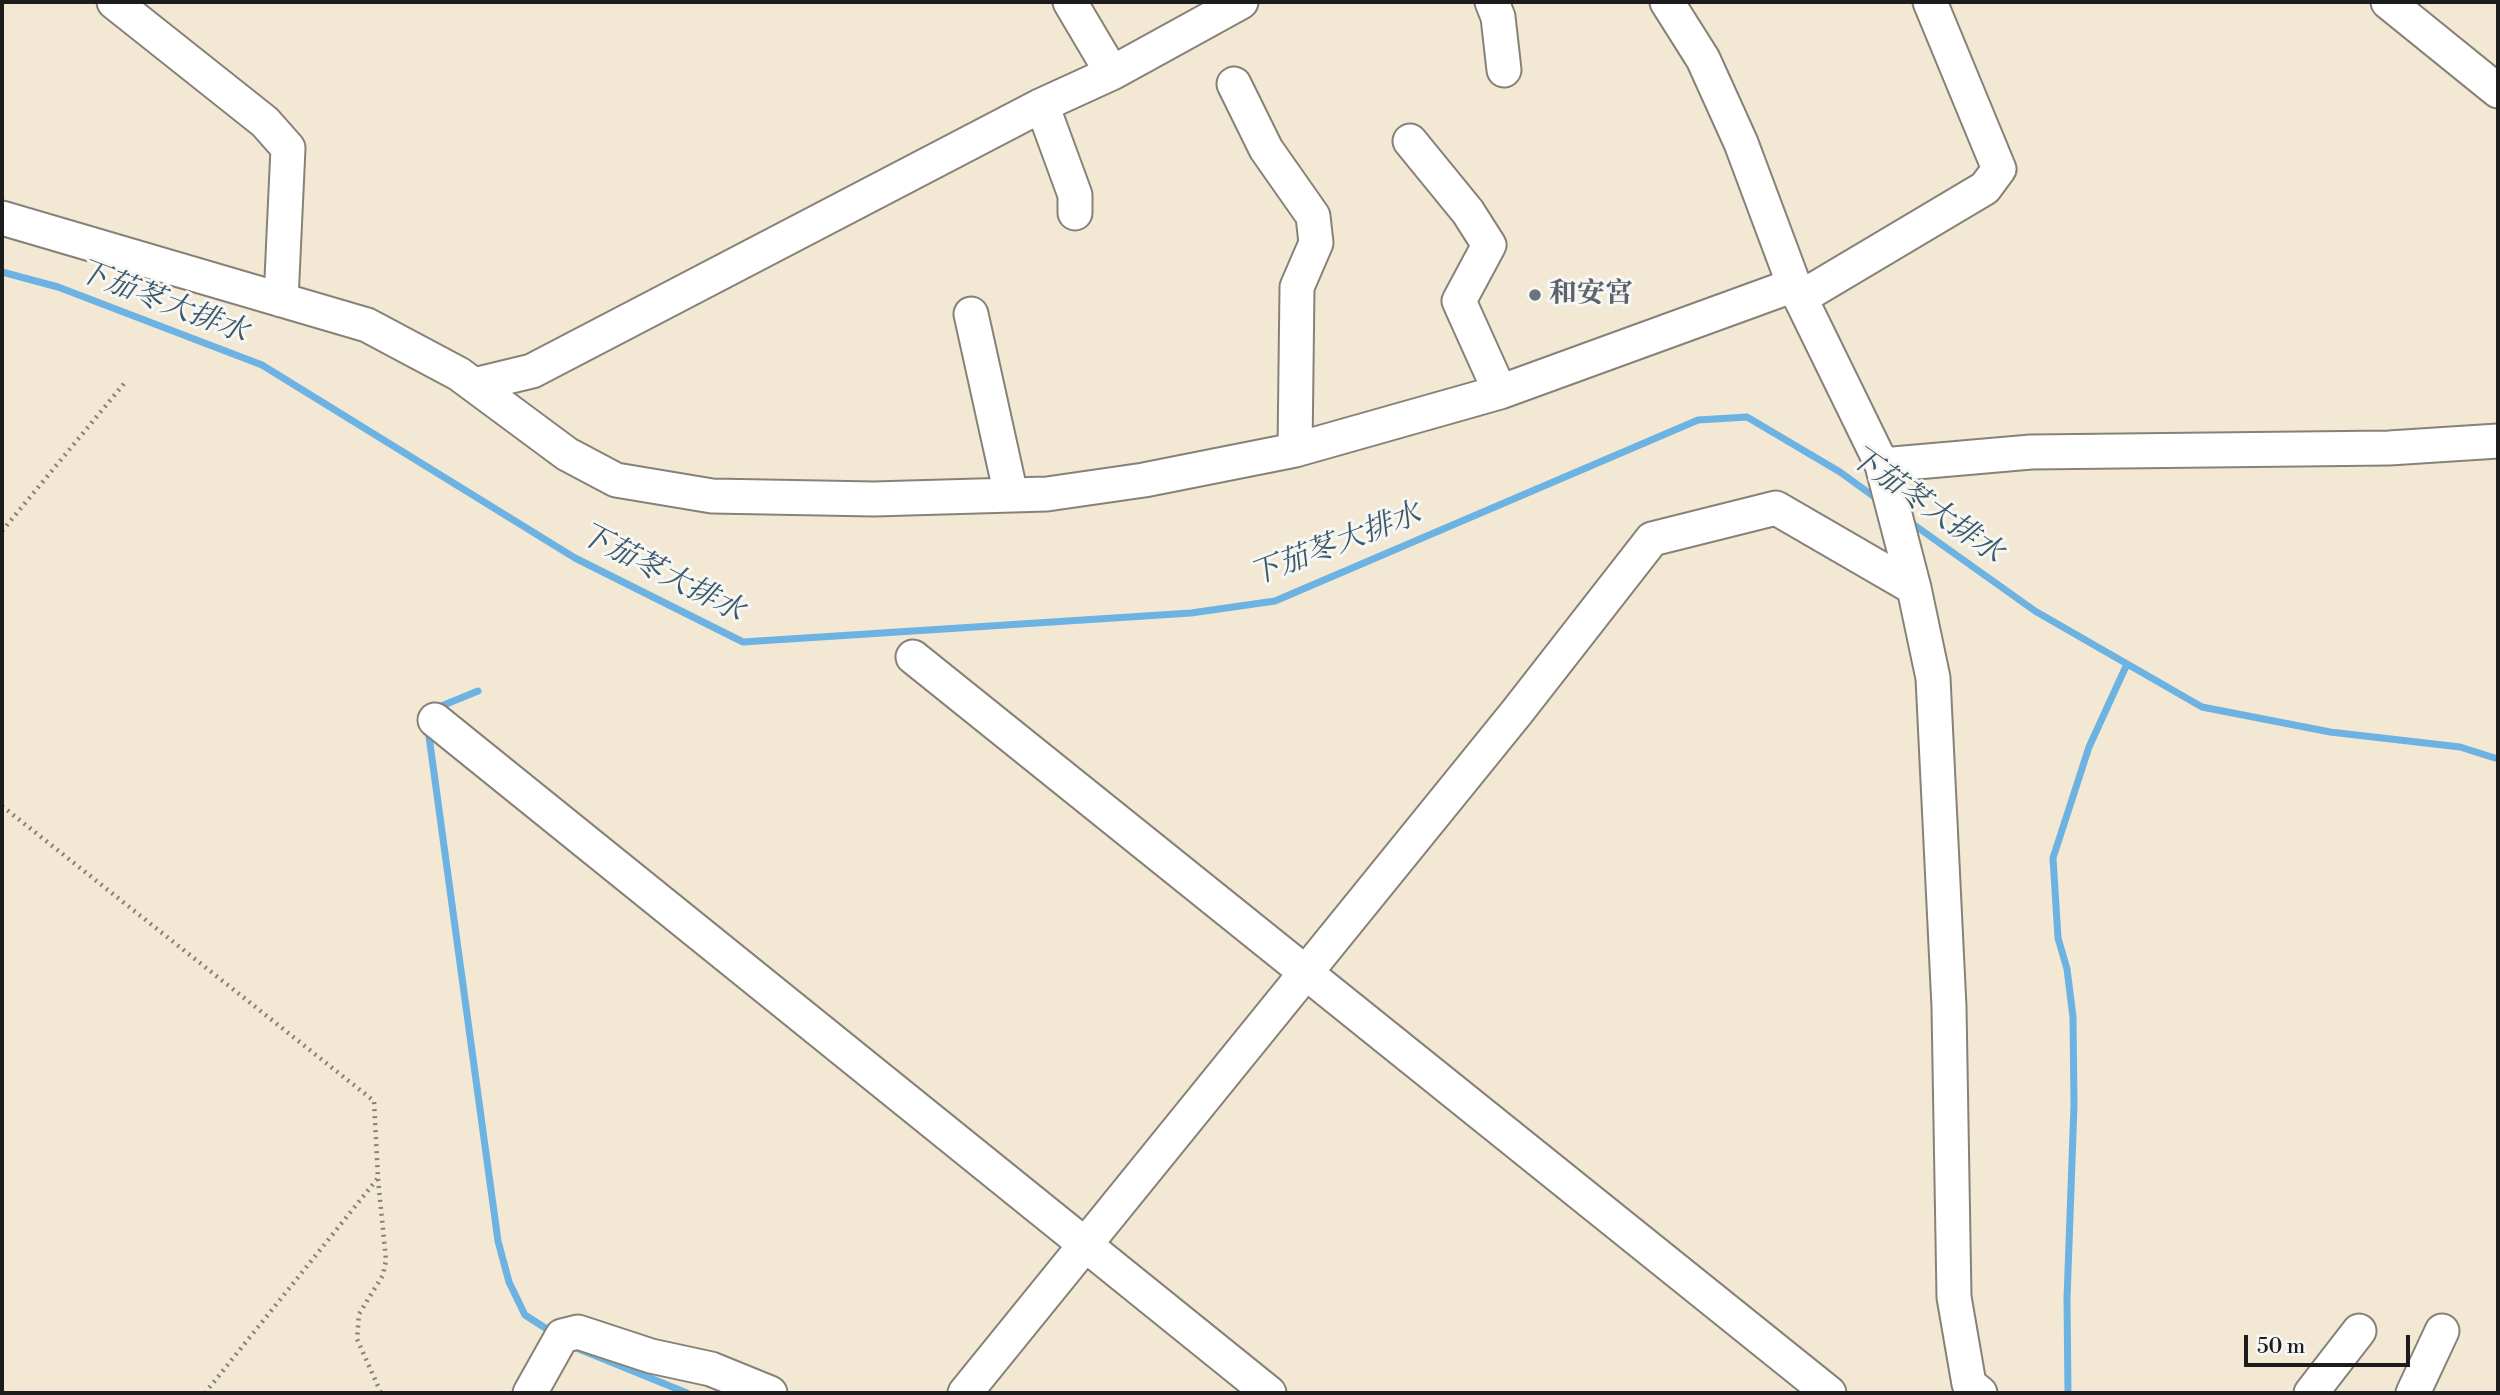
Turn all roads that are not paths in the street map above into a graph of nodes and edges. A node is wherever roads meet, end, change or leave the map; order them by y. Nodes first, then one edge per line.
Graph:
1 (114, 2) edge
2 (1070, 2) edge
3 (1241, 2) edge
4 (1492, 2) edge
5 (1667, 2) edge
6 (1930, 2) edge
7 (2388, 2) edge
8 (1504, 70) dead end
9 (1112, 73) junction
10 (1234, 84) dead end
11 (2498, 91) edge
12 (1042, 106) junction
13 (1410, 141) dead end
14 (1075, 213) dead end
15 (2, 218) edge
16 (1797, 292) junction
17 (281, 300) junction
18 (971, 314) dead end
19 (474, 385) junction
20 (1500, 393) junction
21 (2498, 441) edge
22 (1295, 450) junction
23 (1882, 465) junction
24 (1011, 495) junction
25 (1914, 588) junction
26 (914, 657) dead end
27 (435, 720) dead end
28 (1307, 972) junction
29 (1084, 1246) junction
30 (2359, 1331) dead end
31 (2442, 1331) dead end
32 (530, 1393) edge
33 (771, 1393) edge
34 (965, 1393) edge
35 (1269, 1393) edge
36 (1829, 1393) edge
37 (1980, 1393) edge
38 (2311, 1393) edge
39 (2413, 1393) edge

1 - 17 street
2 - 9 street
3 - 9 street
4 - 8 street
5 - 16 street
6 - 16 street
7 - 11 street
9 - 12 street
10 - 22 street
12 - 14 street
12 - 19 street
13 - 20 street
15 - 17 street
16 - 20 street
16 - 23 street
17 - 19 street
18 - 24 street
19 - 24 street
20 - 22 street
21 - 23 street
22 - 24 street
23 - 25 street
25 - 28 street
25 - 37 street
26 - 28 street
27 - 29 street
28 - 29 street
28 - 36 street
29 - 34 street
29 - 35 street
30 - 38 street
31 - 39 street
32 - 33 street

